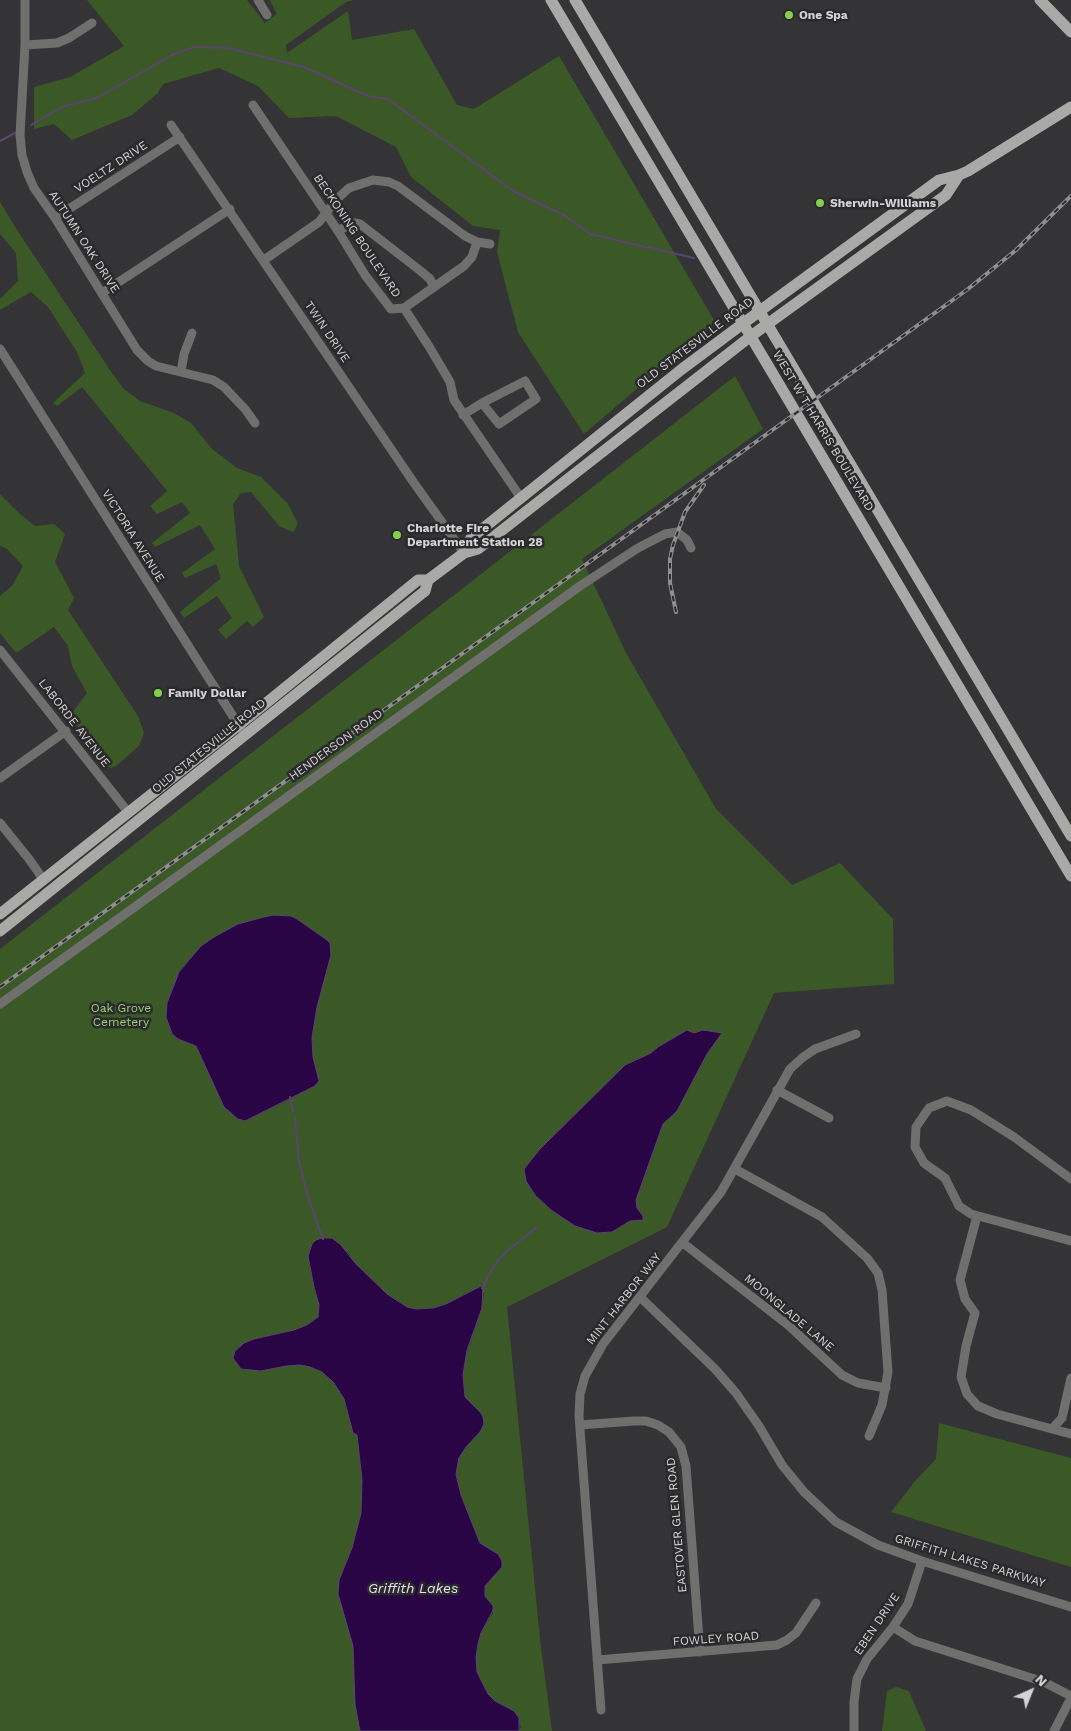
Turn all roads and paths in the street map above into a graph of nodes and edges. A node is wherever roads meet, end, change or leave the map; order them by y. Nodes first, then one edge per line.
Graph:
1 (25, 0) edge
2 (258, 0) edge
3 (551, 0) edge
4 (575, 0) edge
5 (1040, 0) edge
6 (267, 15) dead end
7 (92, 23) dead end
8 (1071, 32) edge
9 (25, 45) junction
10 (252, 105) dead end
11 (1071, 108) edge
12 (171, 125) dead end
13 (180, 138) junction
14 (954, 176) junction
15 (230, 210) junction
16 (326, 214) junction
17 (55, 218) junction
18 (338, 231) junction
19 (477, 242) junction
20 (490, 244) dead end
21 (264, 260) junction
22 (842, 270) junction
23 (434, 286) junction
24 (102, 293) junction
25 (404, 308) junction
26 (760, 311) junction
27 (743, 324) junction
28 (768, 324) junction
29 (192, 334) dead end
30 (751, 336) junction
31 (0, 350) edge
32 (182, 372) junction
33 (482, 403) junction
34 (463, 415) junction
35 (255, 423) dead end
36 (521, 498) junction
37 (691, 548) dead end
38 (464, 553) junction
39 (1, 654) edge
40 (242, 730) junction
41 (66, 731) junction
42 (0, 778) edge
43 (128, 812) junction
44 (0, 823) edge
45 (1071, 836) edge
46 (1071, 876) edge
47 (43, 879) junction
48 (0, 914) edge
49 (0, 931) edge
50 (0, 1004) edge
51 (856, 1034) dead end
52 (777, 1090) junction
53 (830, 1118) dead end
54 (735, 1169) junction
55 (1071, 1178) edge
56 (977, 1216) junction
57 (1071, 1240) edge
58 (683, 1243) junction
59 (640, 1298) junction
60 (1071, 1378) edge
61 (886, 1388) junction
62 (580, 1425) junction
63 (1052, 1429) junction
64 (1071, 1434) edge
65 (869, 1436) dead end
66 (922, 1561) junction
67 (816, 1602) dead end
68 (1071, 1607) edge
69 (893, 1627) junction
70 (700, 1652) junction
71 (597, 1660) junction
72 (1071, 1697) edge
73 (601, 1710) dead end
74 (854, 1731) edge
75 (1054, 1731) edge

1 - 9 street, AUTUMN OAK DRIVE
2 - 6 street
3 - 27 main road, WEST W T HARRIS BOULEVARD
4 - 26 main road, WEST W T HARRIS BOULEVARD
5 - 8 main road
7 - 9 street
9 - 17 street, AUTUMN OAK DRIVE
10 - 16 street, BECKONING BOULEVARD
11 - 14 main road, OLD STATESVILLE ROAD
12 - 13 street, TWIN DRIVE
13 - 15 street, TWIN DRIVE
13 - 17 street, VOELTZ DRIVE
14 - 22 main road
14 - 22 main road, OLD STATESVILLE ROAD
14 - 26 main road, OLD STATESVILLE ROAD
15 - 21 street, TWIN DRIVE
15 - 24 street
16 - 18 street, BECKONING BOULEVARD
16 - 19 street
16 - 21 street
17 - 24 street, AUTUMN OAK DRIVE
18 - 23 street
18 - 25 street, BECKONING BOULEVARD
19 - 20 street
19 - 23 street
21 - 38 street, TWIN DRIVE
22 - 28 main road, OLD STATESVILLE ROAD
23 - 25 street
24 - 32 street, AUTUMN OAK DRIVE
25 - 34 street, BECKONING BOULEVARD
26 - 27 main road, OLD STATESVILLE ROAD
26 - 28 main road, WEST W T HARRIS BOULEVARD
27 - 30 main road, WEST W T HARRIS BOULEVARD
27 - 36 main road, OLD STATESVILLE ROAD
28 - 30 main road, OLD STATESVILLE ROAD
28 - 45 main road, WEST W T HARRIS BOULEVARD
29 - 32 street
30 - 38 main road, OLD STATESVILLE ROAD
30 - 46 main road, WEST W T HARRIS BOULEVARD
31 - 40 street, VICTORIA AVENUE
32 - 35 street, AUTUMN OAK DRIVE
33 - 33 street
33 - 34 street
34 - 36 street, BECKONING BOULEVARD
36 - 38 main road, OLD STATESVILLE ROAD
37 - 50 street, HENDERSON ROAD
38 - 40 main road, OLD STATESVILLE ROAD
39 - 41 street, LABORDE AVENUE
40 - 43 main road, OLD STATESVILLE ROAD
40 - 49 main road, OLD STATESVILLE ROAD
41 - 42 street
41 - 43 street, LABORDE AVENUE
43 - 47 main road, OLD STATESVILLE ROAD
44 - 47 street
47 - 48 main road, OLD STATESVILLE ROAD
51 - 52 street, MINT HARBOR WAY
52 - 53 street
52 - 54 street, MINT HARBOR WAY
54 - 58 street, MINT HARBOR WAY
54 - 61 street
55 - 56 street
56 - 57 street
56 - 63 street
58 - 59 street, MINT HARBOR WAY
58 - 61 street, MOONGLADE LANE
59 - 62 street, MINT HARBOR WAY
59 - 66 street, GRIFFITH LAKES PARKWAY
60 - 63 street
61 - 65 street
62 - 70 street, EASTOVER GLEN ROAD
62 - 71 street, MINT HARBOR WAY
63 - 64 street
66 - 68 street, GRIFFITH LAKES PARKWAY
66 - 69 street, EBEN DRIVE
67 - 70 street, FOWLEY ROAD
69 - 72 street
69 - 74 street, EBEN DRIVE
70 - 71 street, FOWLEY ROAD
71 - 73 street, MINT HARBOR WAY
72 - 75 street

